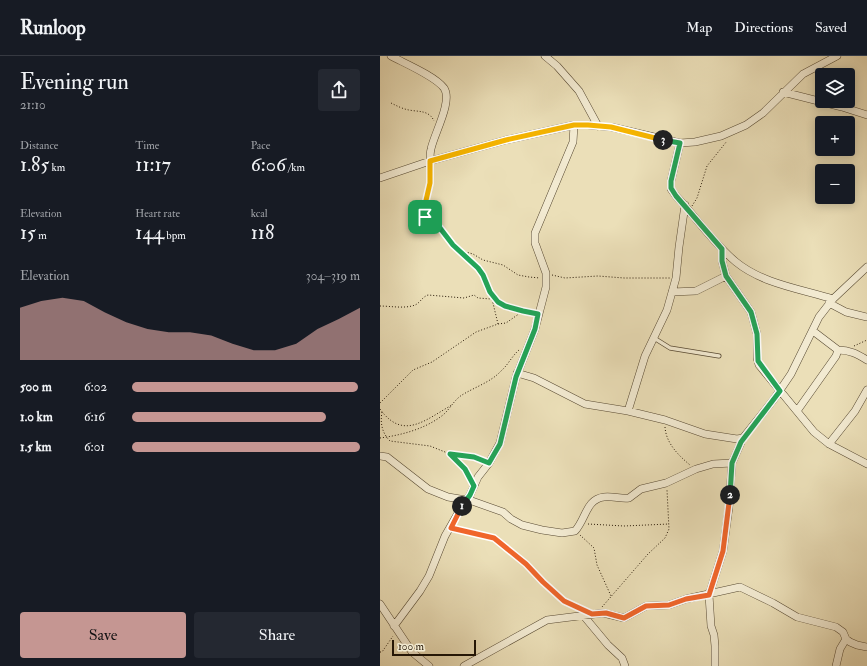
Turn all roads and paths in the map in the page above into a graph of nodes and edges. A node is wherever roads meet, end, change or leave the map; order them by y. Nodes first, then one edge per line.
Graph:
1 (391, 56) edge
2 (545, 56) edge
3 (837, 56) edge
4 (783, 92) junction
5 (391, 103) dead end
6 (867, 115) edge
7 (574, 125) junction
8 (598, 126) junction
9 (438, 131) junction
10 (730, 138) dead end
11 (680, 143) junction
12 (430, 161) junction
13 (380, 178) edge
14 (687, 207) junction
15 (722, 249) junction
16 (462, 251) junction
17 (867, 267) edge
18 (546, 275) junction
19 (726, 276) junction
20 (676, 278) junction
21 (490, 292) junction
22 (672, 292) junction
23 (492, 299) junction
24 (831, 301) junction
25 (380, 306) edge
26 (523, 311) junction
27 (538, 314) junction
28 (867, 317) edge
29 (498, 324) junction
30 (813, 331) junction
31 (654, 338) junction
32 (867, 340) edge
33 (520, 350) dead end
34 (838, 350) junction
35 (846, 350) junction
36 (720, 356) dead end
37 (867, 360) edge
38 (517, 374) junction
39 (867, 390) edge
40 (780, 391) junction
41 (380, 403) edge
42 (453, 405) junction
43 (380, 409) edge
44 (628, 411) junction
45 (797, 411) junction
46 (382, 412) junction
47 (665, 420) junction
48 (387, 437) junction
49 (380, 438) edge
50 (743, 438) junction
51 (830, 444) junction
52 (450, 454) junction
53 (380, 456) edge
54 (866, 460) edge
55 (489, 463) junction
56 (732, 463) junction
57 (696, 470) junction
58 (666, 483) junction
59 (474, 486) junction
60 (467, 500) junction
61 (582, 522) junction
62 (669, 524) junction
63 (451, 528) junction
64 (575, 531) junction
65 (709, 595) junction
66 (612, 596) junction
67 (380, 604) edge
68 (594, 613) junction
69 (583, 615) junction
70 (396, 629) junction
71 (846, 639) junction
72 (867, 647) edge
73 (380, 652) edge
74 (424, 665) edge
75 (464, 666) edge
76 (624, 666) edge
77 (715, 666) edge
78 (836, 666) edge

1 - 9 street
2 - 8 street
3 - 4 street
4 - 6 street
4 - 11 street
5 - 9 path
7 - 8 street
7 - 12 street
7 - 18 street
8 - 11 street
9 - 12 street
10 - 14 path
11 - 14 street
12 - 13 street
12 - 16 path
14 - 15 street
14 - 20 street
15 - 19 street
15 - 24 street
16 - 18 path
16 - 21 path
17 - 24 street
18 - 20 path
18 - 27 street
19 - 22 street
19 - 40 street
20 - 22 street
21 - 23 path
21 - 26 path
22 - 31 street
23 - 25 path
23 - 29 path
24 - 28 street
24 - 30 street
26 - 27 path
26 - 29 path
27 - 38 street
29 - 41 path
30 - 34 street
30 - 40 street
31 - 36 lane
31 - 44 street
32 - 35 path
33 - 42 path
34 - 35 street
34 - 45 street
35 - 37 street
38 - 44 street
38 - 55 street
39 - 51 street
40 - 45 street
40 - 50 street
42 - 46 path
42 - 48 path
43 - 46 path
44 - 47 street
45 - 51 street
46 - 48 path
47 - 50 street
47 - 57 path
48 - 49 path
48 - 52 path
50 - 56 street
51 - 54 street
52 - 55 path
52 - 59 path
53 - 60 street
55 - 59 street
56 - 57 street
56 - 65 street
57 - 58 street
58 - 61 street
58 - 62 path
59 - 60 street
60 - 63 street
60 - 64 street
61 - 62 path
61 - 64 street
62 - 66 path
63 - 68 path
63 - 70 street
64 - 66 path
65 - 68 street
65 - 71 street
65 - 77 street
66 - 68 path
67 - 70 street
68 - 69 street
69 - 75 street
69 - 76 street
70 - 73 path
70 - 74 street
71 - 72 street
71 - 78 street

